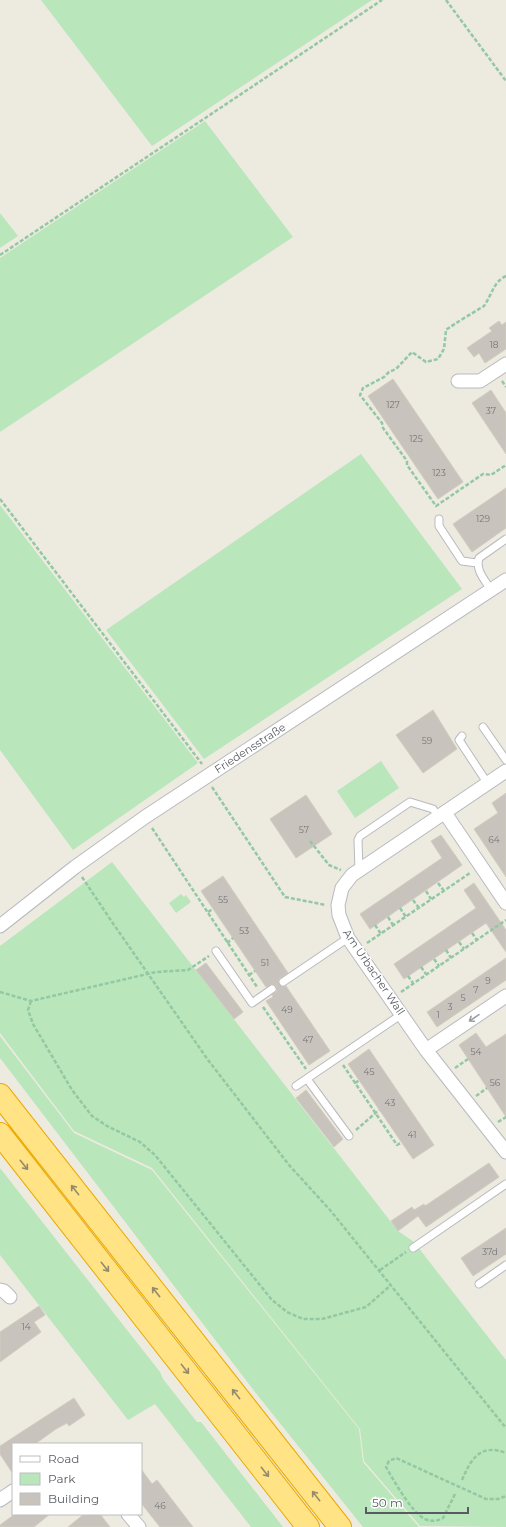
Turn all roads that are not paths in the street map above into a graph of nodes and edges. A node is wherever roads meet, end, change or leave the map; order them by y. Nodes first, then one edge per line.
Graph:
1 (506, 364) edge
2 (458, 381) dead end
3 (439, 519) dead end
4 (506, 539) edge
5 (477, 563) junction
6 (506, 580) edge
7 (491, 590) junction
8 (483, 727) dead end
9 (462, 736) dead end
10 (506, 760) edge
11 (506, 771) edge
12 (488, 784) junction
13 (442, 815) junction
14 (356, 873) junction
15 (506, 903) edge
16 (0, 926) edge
17 (348, 938) junction
18 (216, 951) road end
19 (283, 982) dead end
20 (272, 989) dead end
21 (506, 996) edge
22 (402, 1014) junction
23 (426, 1050) junction
24 (309, 1077) junction
25 (296, 1086) dead end
26 (0, 1095) edge
27 (0, 1134) edge
28 (349, 1136) road end
29 (506, 1152) edge
30 (506, 1184) edge
31 (413, 1248) road end
32 (506, 1265) edge
33 (479, 1284) dead end
34 (12, 1492) edge
35 (0, 1500) edge
36 (129, 1515) edge
37 (139, 1527) edge
38 (308, 1527) edge
39 (340, 1527) edge

1 - 2 street
3 - 5 lane
4 - 5 lane
5 - 7 lane
6 - 7 street, Friedensstraße
7 - 16 street, Friedensstraße
8 - 10 lane
9 - 12 lane
11 - 12 street, Am Urbacher Wall
12 - 13 street, Am Urbacher Wall
13 - 14 street, Am Urbacher Wall
13 - 14 lane
13 - 15 street
14 - 17 street, Am Urbacher Wall
17 - 19 lane
17 - 22 street, Am Urbacher Wall
18 - 20 lane
21 -> 23 street
22 - 23 street, Am Urbacher Wall
22 - 24 lane
23 - 29 street, Am Urbacher Wall
24 - 25 lane
24 - 28 lane
39 -> 26 highway
27 -> 38 highway
30 - 31 lane
32 - 33 lane
34 - 35 street
36 - 37 street

